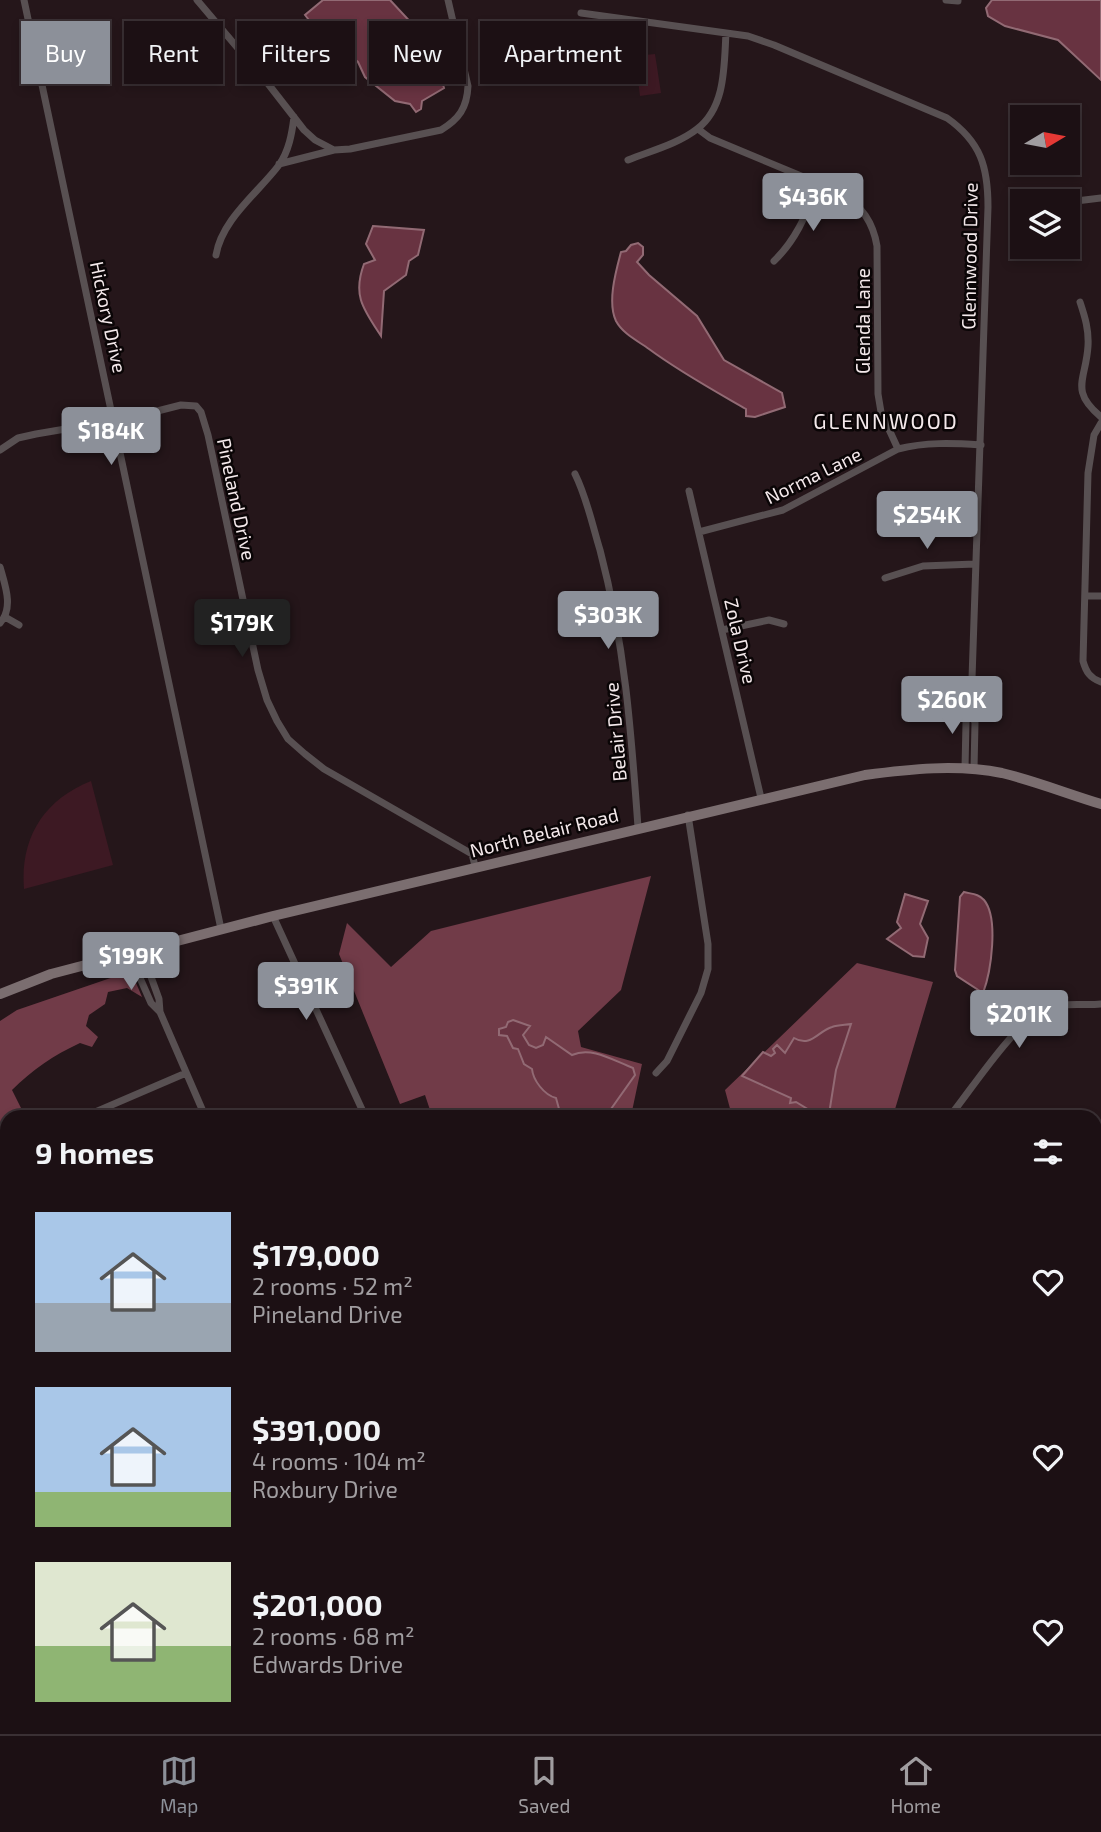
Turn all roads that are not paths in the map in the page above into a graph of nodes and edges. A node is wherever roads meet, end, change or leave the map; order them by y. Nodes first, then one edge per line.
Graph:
1 (24, 0) edge
2 (197, 0) edge
3 (448, 0) edge
4 (946, 0) edge
5 (958, 1) edge
6 (581, 13) dead end
7 (726, 33) junction
8 (294, 117) junction
9 (698, 129) junction
10 (334, 150) junction
11 (628, 160) dead end
12 (279, 164) junction
13 (819, 183) junction
14 (1101, 198) edge
15 (1080, 201) edge
16 (216, 255) dead end
17 (775, 261) dead end
18 (1080, 302) dead end
19 (1101, 417) edge
20 (115, 420) junction
21 (1101, 423) edge
22 (981, 445) junction
23 (898, 449) junction
24 (0, 450) edge
25 (575, 474) dead end
26 (689, 491) dead end
27 (699, 533) junction
28 (975, 564) junction
29 (0, 567) edge
30 (885, 578) dead end
31 (1085, 596) junction
32 (1101, 596) edge
33 (3, 620) edge
34 (783, 624) dead end
35 (19, 625) dead end
36 (722, 630) junction
37 (1101, 682) edge
38 (970, 769) junction
39 (761, 798) junction
40 (1101, 804) edge
41 (688, 816) junction
42 (638, 827) junction
43 (475, 866) junction
44 (273, 916) junction
45 (221, 929) junction
46 (141, 949) junction
47 (129, 953) junction
48 (152, 981) junction
49 (142, 984) junction
50 (0, 994) edge
51 (1101, 1004) edge
52 (160, 1012) junction
53 (186, 1073) junction
54 (656, 1073) dead end
55 (100, 1110) edge
56 (202, 1110) edge
57 (362, 1110) edge
58 (955, 1110) edge

1 - 20 street, Hickory Drive
2 - 8 street
3 - 10 street
4 - 5 street
6 - 7 street, Glennwood Drive
7 - 9 street
7 - 22 street, Glennwood Drive
8 - 10 street
8 - 12 street
9 - 11 street
9 - 13 street, Glenda Lane
10 - 12 street
12 - 16 street
13 - 17 street
13 - 23 street, Glenda Lane
14 - 15 street
18 - 19 street
20 - 24 street, Pineland Drive
20 - 43 street, Pineland Drive
20 - 45 street, Hickory Drive
21 - 31 street
22 - 23 street, Norma Lane
22 - 28 street, Glennwood Drive
23 - 27 street, Norma Lane
25 - 42 street, Belair Drive
26 - 27 street, Zola Drive
27 - 36 street, Zola Drive
28 - 30 street
28 - 38 street, Glennwood Drive
29 - 33 street
31 - 32 street
31 - 37 street
33 - 35 street
34 - 36 street
36 - 39 street, Zola Drive
38 - 39 main road, North Belair Road
38 - 40 main road, North Belair Road
39 - 41 main road, North Belair Road
41 - 42 main road, North Belair Road
41 - 54 street
42 - 43 main road, North Belair Road
43 - 44 main road, North Belair Road
44 - 45 main road, North Belair Road
44 - 57 street
45 - 46 main road, North Belair Road
46 - 47 main road, North Belair Road
46 - 48 street
47 - 49 street
47 - 50 main road, North Belair Road
48 - 49 street
48 - 52 street
49 - 52 street
51 - 58 street
52 - 53 street
53 - 55 street
53 - 56 street

